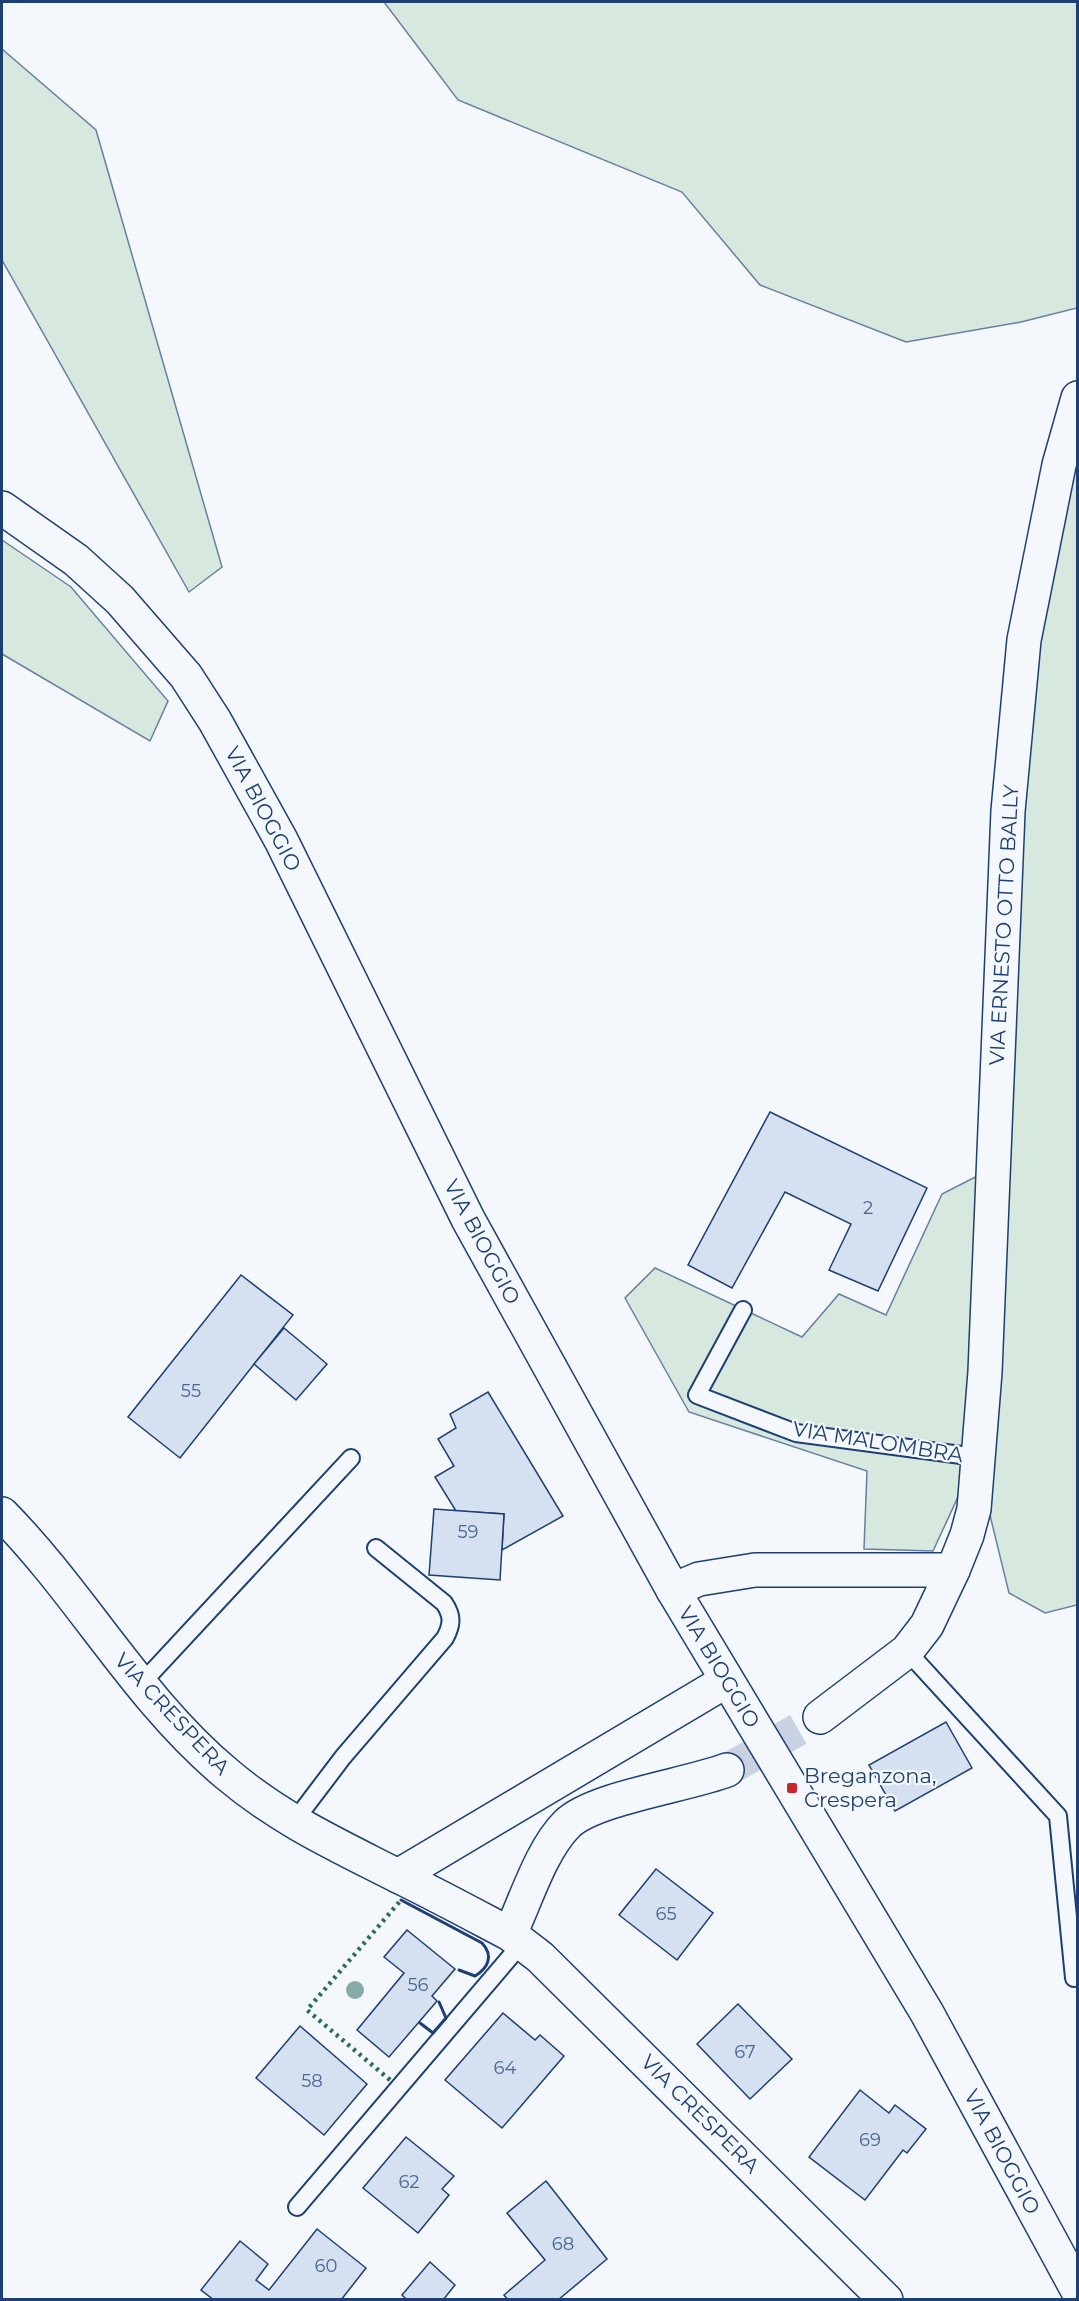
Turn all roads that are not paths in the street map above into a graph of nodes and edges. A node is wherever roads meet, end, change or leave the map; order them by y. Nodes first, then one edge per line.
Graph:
1 (1077, 398) edge
2 (2, 508) edge
3 (743, 1310) dead end
4 (976, 1457) junction
5 (351, 1458) dead end
6 (2, 1514) edge
7 (376, 1548) dead end
8 (953, 1570) junction
9 (673, 1590) junction
10 (907, 1651) junction
11 (726, 1681) junction
12 (141, 1684) junction
13 (820, 1717) tunnel mouth
14 (727, 1770) tunnel mouth
15 (293, 1823) junction
16 (398, 1876) junction
17 (516, 1938) junction
18 (1074, 1978) dead end
19 (927, 2013) junction
20 (297, 2208) dead end
21 (1077, 2252) edge
22 (1077, 2291) edge
23 (886, 2300) edge

1 - 4 street, VIA ERNESTO OTTO BALLY
2 - 9 street, VIA BIOGGIO
3 - 4 lane, VIA MALOMBRA
4 - 8 street, VIA MALOMBRA
5 - 12 lane
6 - 12 street, VIA CRESPERA
7 - 15 lane
8 - 9 street
8 - 10 street
9 - 11 street, VIA BIOGGIO
10 - 13 street
10 - 18 lane
11 - 16 street
11 - 19 street, VIA BIOGGIO
12 - 15 street, VIA CRESPERA
14 - 17 street
15 - 16 street, VIA CRESPERA
16 - 17 street, VIA CRESPERA
17 - 20 lane
17 - 23 street, VIA CRESPERA
19 - 21 street, VIA BIOGGIO
19 - 22 street, VIA BIOGGIO

